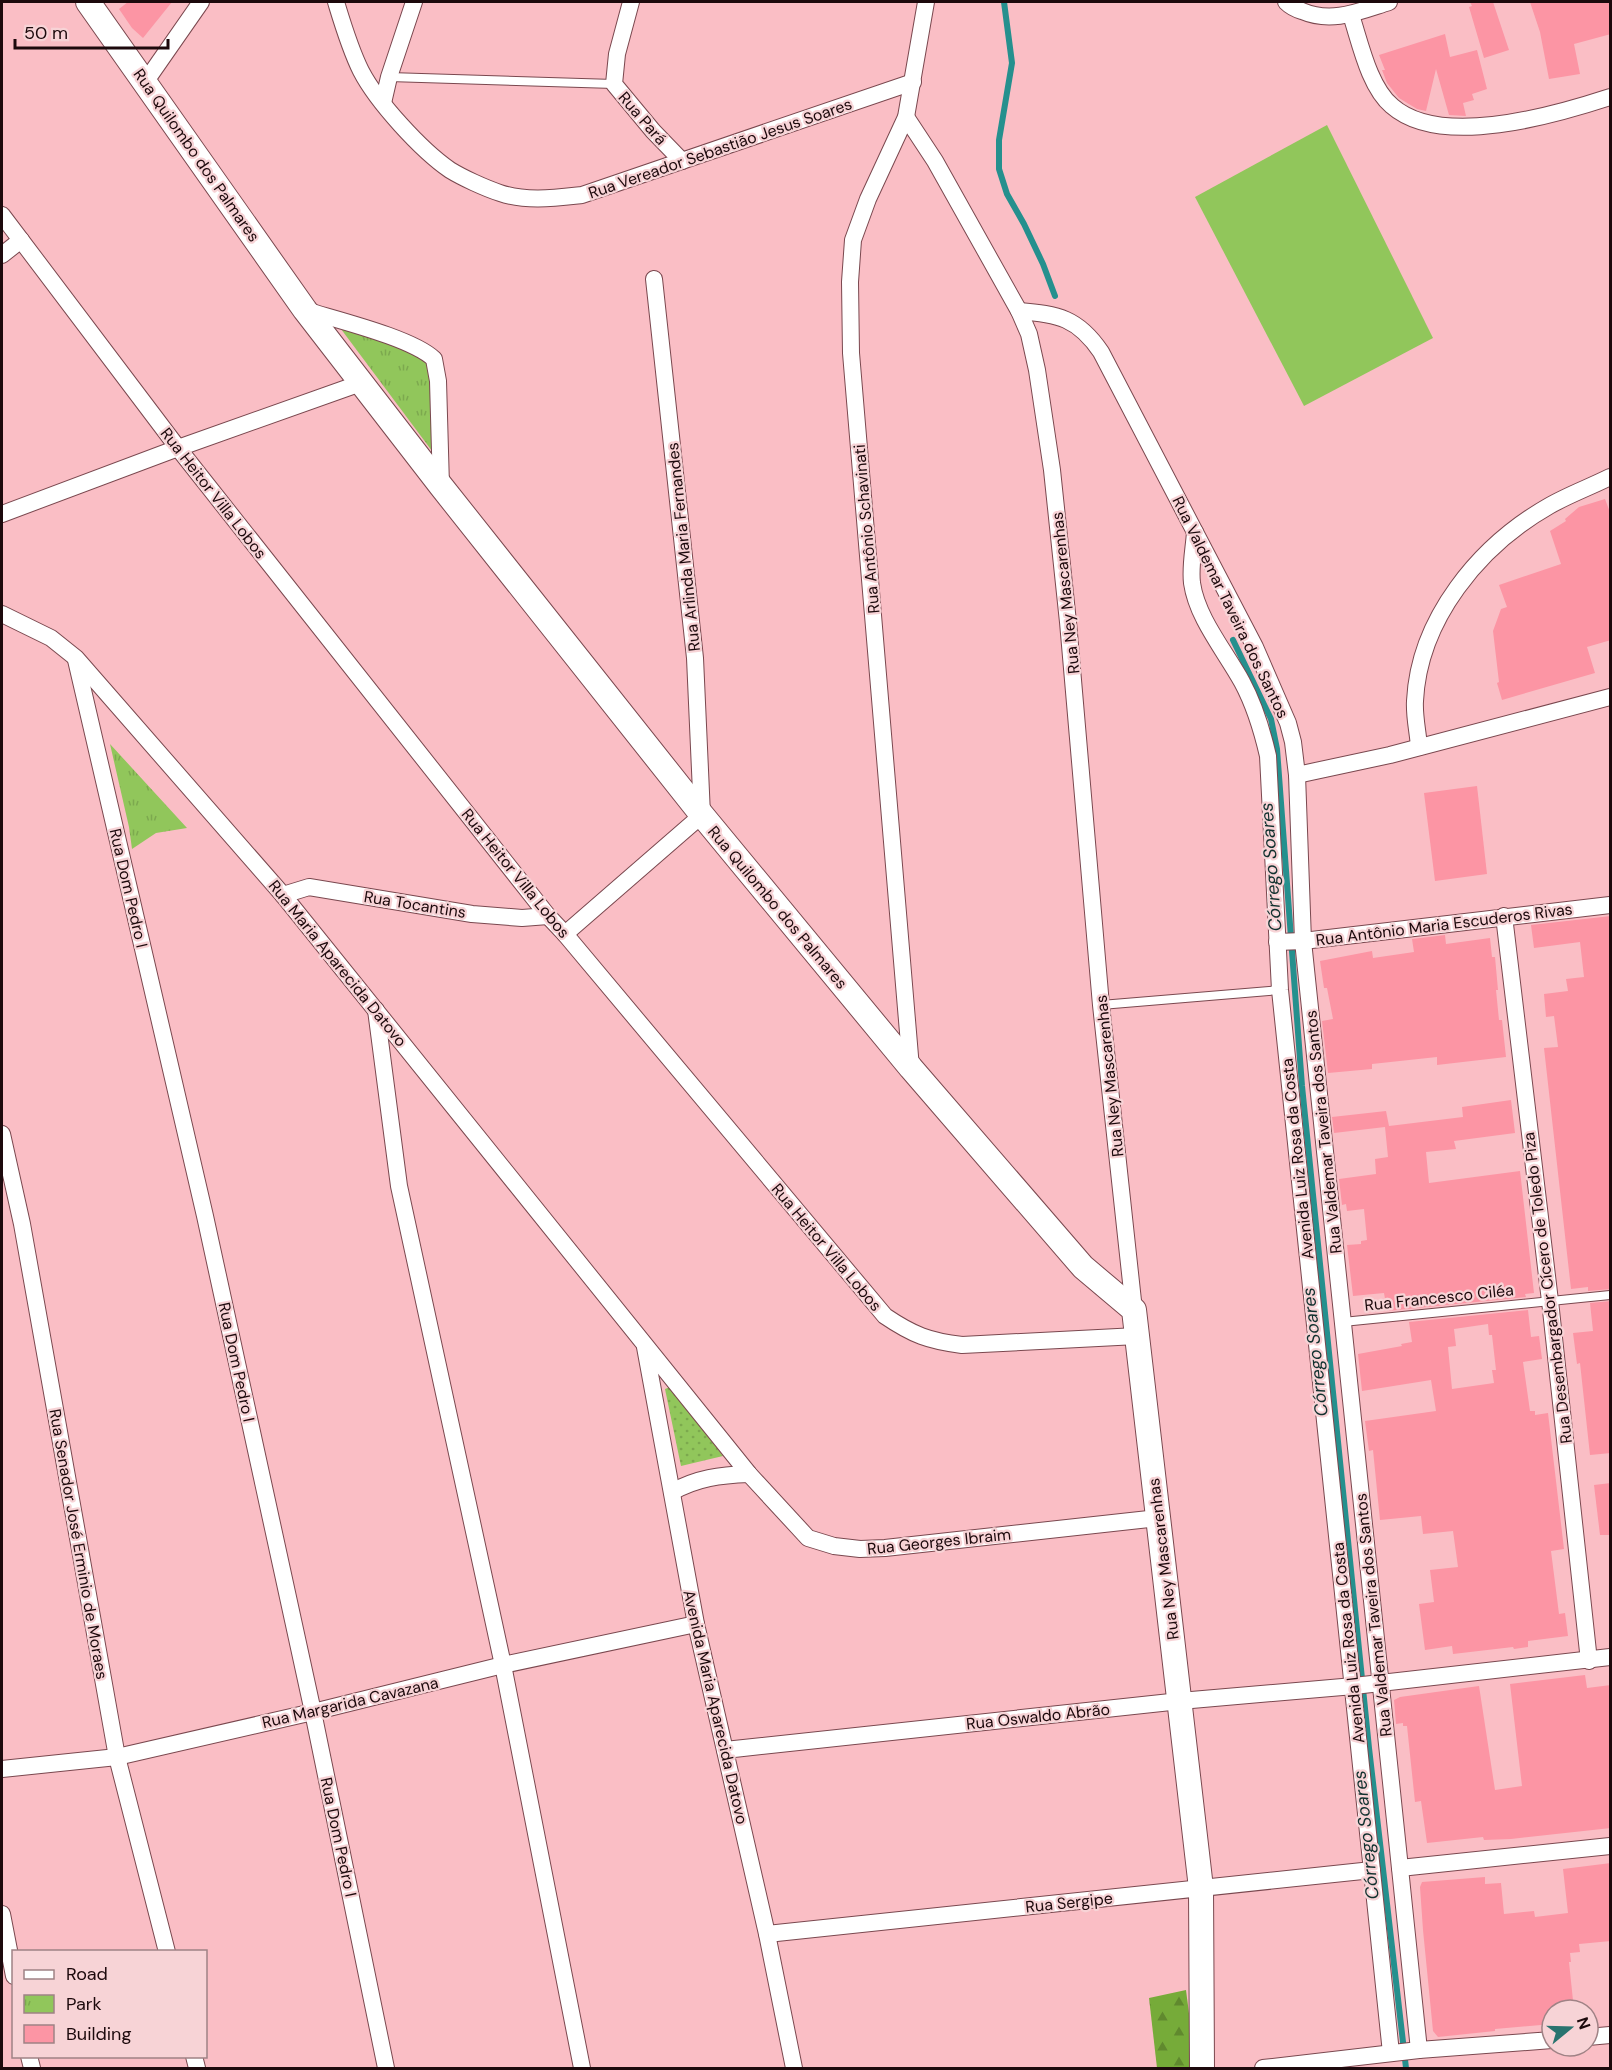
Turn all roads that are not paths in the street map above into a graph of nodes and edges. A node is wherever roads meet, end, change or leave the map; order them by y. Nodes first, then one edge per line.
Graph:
1 (88, 2) edge
2 (201, 2) edge
3 (336, 2) edge
4 (414, 2) edge
5 (631, 2) edge
6 (926, 2) edge
7 (1286, 2) edge
8 (1389, 2) edge
9 (1350, 15) junction
10 (389, 77) junction
11 (146, 81) junction
12 (913, 82) junction
13 (614, 84) junction
14 (1611, 97) edge
15 (383, 103) junction
16 (906, 117) junction
17 (681, 160) junction
18 (2, 215) edge
19 (21, 240) junction
20 (2, 255) edge
21 (654, 279) dead end
22 (306, 310) junction
23 (1019, 310) junction
24 (361, 383) junction
25 (178, 448) junction
26 (1611, 477) edge
27 (441, 486) junction
28 (2, 514) edge
29 (1195, 531) junction
30 (2, 614) edge
31 (76, 658) junction
32 (1611, 697) edge
33 (1419, 747) junction
34 (1297, 775) junction
35 (702, 815) junction
36 (283, 895) junction
37 (1611, 905) edge
38 (548, 916) junction
39 (1504, 916) junction
40 (565, 934) junction
41 (1301, 941) junction
42 (1279, 942) junction
43 (1280, 990) junction
44 (1101, 1005) junction
45 (376, 1010) junction
46 (911, 1068) junction
47 (2, 1134) edge
48 (1611, 1295) edge
49 (1550, 1301) junction
50 (1134, 1310) junction
51 (1343, 1322) junction
52 (1137, 1336) junction
53 (645, 1345) junction
54 (749, 1474) junction
55 (672, 1492) junction
56 (1158, 1518) junction
57 (696, 1624) junction
58 (1611, 1657) edge
59 (1589, 1660) junction
60 (503, 1665) junction
61 (1365, 1685) junction
62 (1180, 1701) junction
63 (313, 1712) junction
64 (725, 1750) junction
65 (117, 1756) junction
66 (2, 1769) edge
67 (1611, 1846) edge
68 (1400, 1868) junction
69 (1372, 1870) junction
70 (1201, 1888) junction
71 (2, 1914) edge
72 (767, 1934) junction
73 (166, 1950) edge
74 (12, 1966) edge
75 (1540, 2041) edge
76 (1406, 2052) junction
77 (386, 2068) edge
78 (582, 2068) edge
79 (794, 2068) edge
80 (1202, 2068) edge
81 (1263, 2068) edge

1 - 11 street, Rua Quilombo dos Palmares
2 - 11 street
3 - 15 street, Rua Vereador Sebastião Jesus Soares
4 - 10 street
5 - 13 street, Rua Pará
6 - 12 street, Rua Antônio Schavinati
7 - 9 street
8 - 9 street
9 - 14 street
10 - 13 lane
10 - 15 street
11 - 22 street, Rua Quilombo dos Palmares
12 - 16 street, Rua Antônio Schavinati
12 - 17 street, Rua Vereador Sebastião Jesus Soares
13 - 17 street, Rua Pará
15 - 17 street, Rua Vereador Sebastião Jesus Soares
16 - 23 street, Rua Ney Mascarenhas
16 - 46 street, Rua Antônio Schavinati
18 - 19 street, Rua Heitor Villa Lobos
19 - 20 street
19 - 25 street, Rua Heitor Villa Lobos
21 - 35 street, Rua Arlinda Maria Fernandes
22 - 24 street, Rua Quilombo dos Palmares
22 - 27 street
23 - 29 street, Rua Valdemar Taveira dos Santos
23 - 44 street, Rua Ney Mascarenhas
24 - 25 street
24 - 27 street, Rua Quilombo dos Palmares
25 - 28 street
25 - 38 street, Rua Heitor Villa Lobos
26 - 33 street
27 - 35 street, Rua Quilombo dos Palmares
29 - 34 street, Rua Valdemar Taveira dos Santos
29 - 42 street, Avenida Luiz Rosa da Costa
30 - 31 street, Rua Maria Aparecida Datovo
31 - 36 street, Rua Maria Aparecida Datovo
31 - 63 street, Rua Dom Pedro I
32 - 33 street
33 - 34 street
34 - 41 street, Rua Valdemar Taveira dos Santos
35 - 40 street
35 - 46 street, Rua Quilombo dos Palmares
36 - 38 street, Rua Tocantins
36 - 45 street, Rua Maria Aparecida Datovo
37 - 39 street, Rua Antônio Maria Escuderos Rivas
38 - 40 street, Rua Heitor Villa Lobos
39 - 41 street, Rua Antônio Maria Escuderos Rivas
39 - 49 street, Rua Desembargador Cícero de Toledo Piza
40 - 52 street, Rua Heitor Villa Lobos
41 - 42 street, Rua Antônio Maria Escuderos Rivas
41 - 51 street, Rua Valdemar Taveira dos Santos
42 - 43 street, Avenida Luiz Rosa da Costa
43 - 44 lane
43 - 61 street, Avenida Luiz Rosa da Costa
44 - 50 street, Rua Ney Mascarenhas
45 - 53 street, Rua Maria Aparecida Datovo
45 - 60 street
46 - 50 street, Rua Quilombo dos Palmares
47 - 65 street, Rua Senador José Erminio de Moraes
48 - 49 lane, Rua Francesco Ciléa
49 - 51 lane, Rua Francesco Ciléa
49 - 59 street, Rua Desembargador Cícero de Toledo Piza
50 - 52 street, Rua Ney Mascarenhas
51 - 61 street, Rua Valdemar Taveira dos Santos
52 - 56 street, Rua Ney Mascarenhas
53 - 54 street, Rua Georges Ibraim
53 - 55 street, Avenida Maria Aparecida Datovo
54 - 55 street
54 - 56 street, Rua Georges Ibraim
55 - 57 street, Avenida Maria Aparecida Datovo
56 - 62 street, Rua Ney Mascarenhas
57 - 60 street, Rua Margarida Cavazana
57 - 64 street, Avenida Maria Aparecida Datovo
58 - 59 street, Rua Oswaldo Abrão
59 - 61 street, Rua Oswaldo Abrão
60 - 63 street, Rua Margarida Cavazana
60 - 78 street
61 - 62 street, Rua Oswaldo Abrão
61 - 68 street, Rua Valdemar Taveira dos Santos
61 - 69 street, Avenida Luiz Rosa da Costa
62 - 64 street, Rua Oswaldo Abrão
62 - 70 street, Rua Ney Mascarenhas
63 - 65 street, Rua Margarida Cavazana
63 - 77 street, Rua Dom Pedro I
64 - 72 street, Avenida Maria Aparecida Datovo
65 - 66 street, Rua Margarida Cavazana
65 - 73 street, Rua Senador José Erminio de Moraes
67 - 68 street
68 - 76 street, Rua Valdemar Taveira dos Santos
69 - 70 street, Rua Sergipe
69 - 76 street, Avenida Luiz Rosa da Costa
70 - 72 street, Rua Sergipe
70 - 80 street, Rua Ney Mascarenhas
71 - 74 street
72 - 79 street, Avenida Maria Aparecida Datovo
75 - 76 street
76 - 81 street

